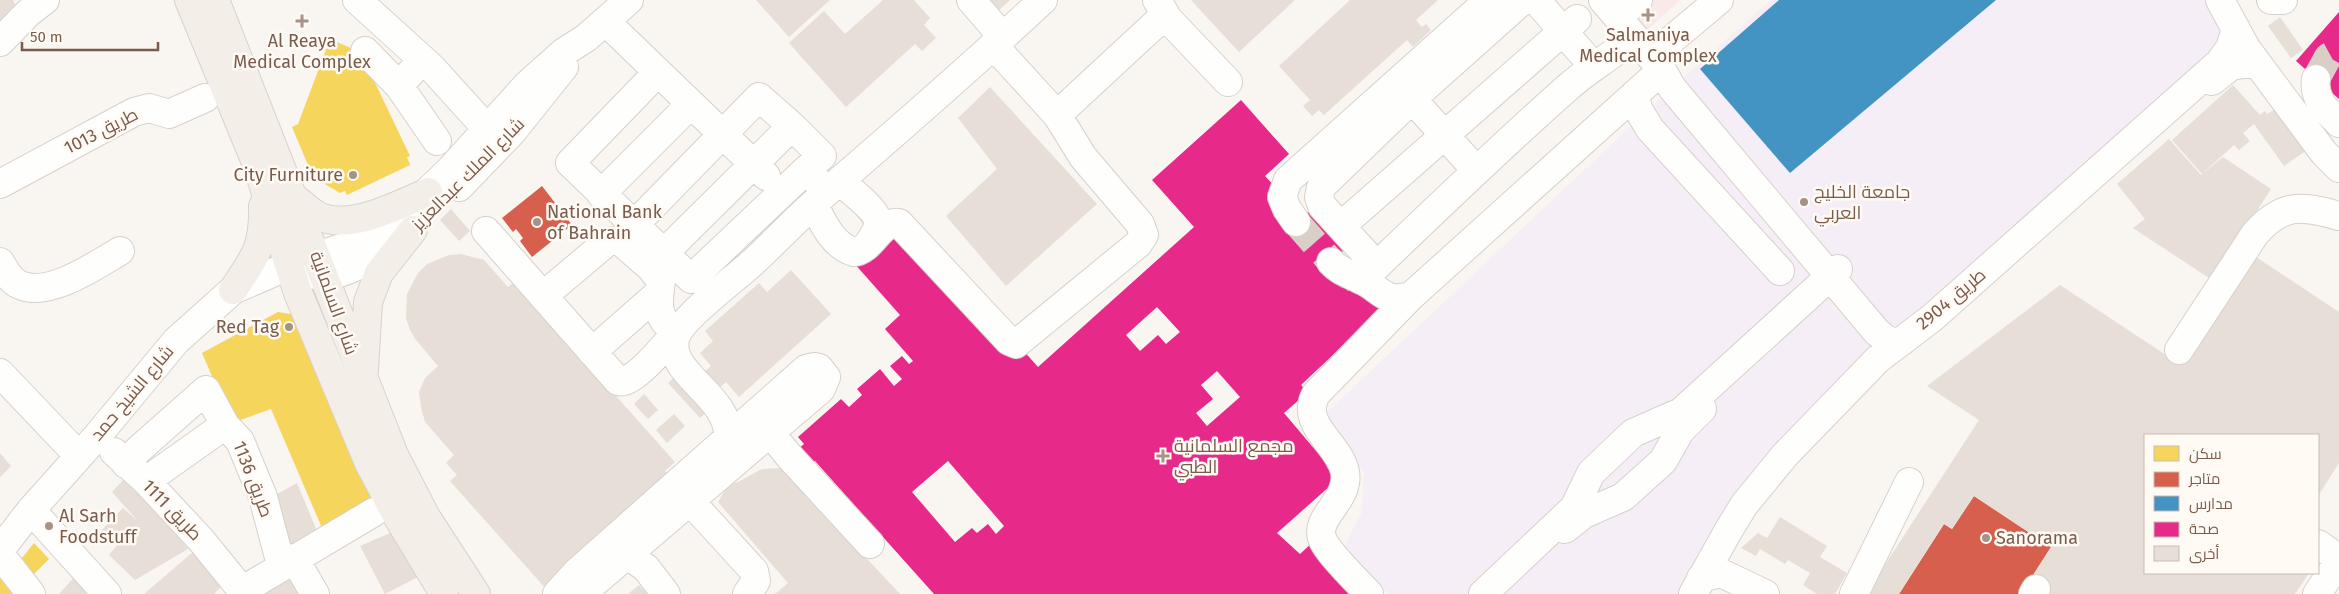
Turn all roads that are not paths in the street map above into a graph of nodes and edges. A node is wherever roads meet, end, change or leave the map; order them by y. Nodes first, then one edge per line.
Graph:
1 (189, 0) edge
2 (215, 0) edge
3 (629, 0) edge
4 (971, 0) edge
5 (1043, 0) edge
6 (1489, 0) edge
7 (1522, 0) edge
8 (1536, 0) edge
9 (1719, 0) edge
10 (2220, 0) edge
11 (2271, 0) edge
12 (2283, 0) edge
13 (364, 2) edge
14 (31, 4) edge
15 (1161, 7) edge
16 (1569, 25) junction
17 (2236, 29) junction
18 (596, 30) junction
19 (1634, 30) edge
20 (0, 42) edge
21 (998, 42) junction
22 (365, 52) dead end
23 (2256, 62) junction
24 (426, 64) junction
25 (1594, 67) junction
26 (658, 72) junction
27 (2316, 79) tunnel mouth
28 (1228, 82) dead end
29 (399, 86) junction
30 (1635, 94) junction
31 (205, 98) dead end
32 (1412, 99) junction
33 (691, 104) junction
34 (1057, 115) junction
35 (2322, 118) edge
36 (792, 126) junction
37 (499, 131) junction
38 (722, 134) junction
39 (1444, 135) junction
40 (437, 141) dead end
41 (1736, 156) junction
42 (754, 164) junction
43 (258, 165) junction
44 (2339, 168) edge
45 (806, 170) junction
46 (1476, 170) junction
47 (0, 184) edge
48 (1703, 186) junction
49 (428, 192) junction
50 (783, 192) junction
51 (602, 194) junction
52 (822, 197) junction
53 (294, 198) junction
54 (2339, 216) edge
55 (1296, 222) tunnel mouth
56 (634, 225) junction
57 (1341, 226) junction
58 (413, 230) junction
59 (486, 231) dead end
60 (865, 247) junction
61 (120, 251) dead end
62 (664, 253) junction
63 (1330, 262) tunnel mouth
64 (2, 264) edge
65 (288, 266) junction
66 (320, 267) junction
67 (1780, 272) dead end
68 (1370, 273) junction
69 (1837, 276) junction
70 (233, 290) junction
71 (659, 292) junction
72 (543, 296) junction
73 (1411, 296) junction
74 (677, 331) junction
75 (1902, 349) junction
76 (2179, 350) dead end
77 (592, 352) junction
78 (0, 372) edge
79 (364, 382) junction
80 (762, 423) junction
81 (226, 424) junction
82 (1647, 425) junction
83 (98, 435) junction
84 (728, 437) junction
85 (1670, 450) junction
86 (79, 456) junction
87 (136, 473) junction
88 (1909, 482) dead end
89 (1584, 484) junction
90 (688, 488) junction
91 (1604, 506) junction
92 (31, 510) junction
93 (374, 512) dead end
94 (870, 544) dead end
95 (2319, 545) edge
96 (0, 550) edge
97 (0, 554) edge
98 (628, 555) junction
99 (2339, 560) edge
100 (288, 561) junction
101 (1708, 584) edge
102 (244, 592) edge
103 (31, 594) edge
104 (107, 594) edge
105 (316, 594) edge
106 (444, 594) edge
107 (476, 594) edge
108 (557, 594) edge
109 (582, 594) edge
110 (666, 594) edge
111 (747, 594) edge
112 (1369, 594) edge
113 (1483, 594) edge
114 (1497, 594) edge
115 (1765, 594) edge
116 (1854, 594) edge
117 (2317, 594) edge

1 - 43 main road, شارع السلمانية
2 - 53 main road, شارع السلمانية
3 - 18 street, شارع الملك عبدالعزيز
4 - 21 street
5 - 21 street
6 - 55 street
7 - 32 street
8 - 16 street
9 - 19 street
10 - 17 street
11 - 12 street
13 - 24 street
14 - 20 street
15 - 28 street
15 - 34 street
16 - 25 street
16 - 39 street
17 - 23 street
17 - 75 street, طريق 2904
18 - 26 street
18 - 37 street, شارع الملك عبدالعزيز
19 - 25 street
19 - 30 street
19 - 41 street
21 - 34 street
21 - 52 street
22 - 29 street
23 - 35 street
23 - 75 street, طريق 2904
24 - 29 street
24 - 37 street
25 - 46 street
26 - 33 street
26 - 51 street
27 - 35 street
29 - 40 street
30 - 48 street
30 - 73 street
31 - 47 street, طريق 1013
32 - 39 street
32 - 57 street
33 - 38 street
33 - 51 street
34 - 60 street
35 - 44 street
36 - 38 street
36 - 42 street
36 - 45 street
37 - 49 street, شارع الملك عبدالعزيز
37 - 58 street, شارع الملك عبدالعزيز
38 - 42 street
38 - 56 street
39 - 46 street
39 - 57 street
41 - 48 street
41 - 69 street
42 - 50 street
42 - 62 street
43 - 65 main road, شارع السلمانية
43 - 70 main road
45 - 50 street
45 - 52 street
46 - 68 street
48 - 67 street
49 - 53 main road
49 - 66 street, شارع الملك عبدالعزيز
50 - 52 street
50 - 62 street
51 - 56 street
52 - 60 street
52 - 60 street
52 - 74 street
53 - 66 main road, شارع السلمانية
54 - 76 street
56 - 62 street
57 - 68 street
58 - 66 street, شارع الملك عبدالعزيز
58 - 79 main road
59 - 72 street
61 - 64 street
63 - 68 street
65 - 66 street, شارع الملك عبدالعزيز
65 - 70 street, شارع الشيخ حمد
65 - 106 main road, شارع السلمانية
66 - 79 main road, شارع السلمانية
68 - 73 street
69 - 75 street
69 - 82 street
69 - 85 street
70 - 83 street, شارع الشيخ حمد
71 - 72 street
71 - 74 street
71 - 77 street
72 - 77 street
73 - 112 street
74 - 77 street
74 - 84 street
75 - 101 street, طريق 2904
78 - 86 street
79 - 107 main road, شارع السلمانية
80 - 84 street
80 - 90 street
80 - 94 street
81 - 87 street
81 - 87 street, طريق 1136
81 - 100 street, طريق 1136
82 - 85 street
82 - 89 street
83 - 86 street, شارع الشيخ حمد
83 - 87 street, طريق 1111
84 - 90 street
85 - 91 street
86 - 92 street, شارع الشيخ حمد
87 - 102 street, طريق 1111
88 - 116 street
89 - 91 street
89 - 113 street
90 - 98 street
90 - 108 street
90 - 111 street
91 - 114 street
92 - 96 street, شارع الشيخ حمد
92 - 104 street
93 - 100 street, طريق 1111
95 - 99 street
97 - 103 street
98 - 109 street
98 - 110 street
99 - 117 street
100 - 102 street, طريق 1111
100 - 105 street, طريق 1136
101 - 115 street

